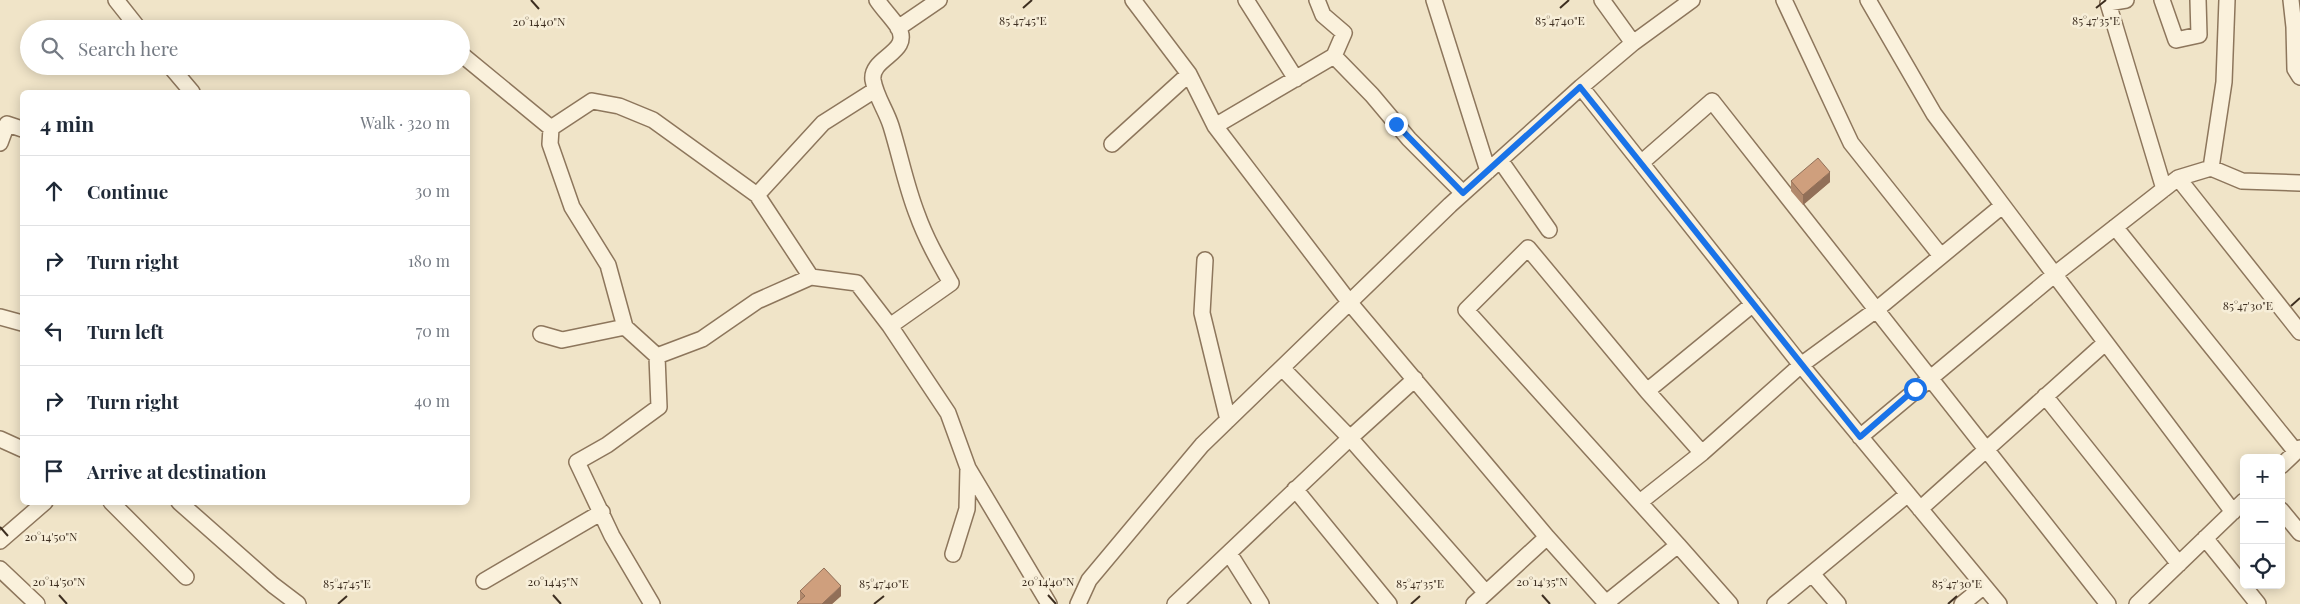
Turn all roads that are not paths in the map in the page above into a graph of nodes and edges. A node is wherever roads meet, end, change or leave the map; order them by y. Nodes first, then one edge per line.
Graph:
1 (116, 0) edge
2 (877, 0) edge
3 (939, 0) edge
4 (1132, 0) edge
5 (1246, 0) edge
6 (1317, 0) edge
7 (1434, 0) edge
8 (1602, 0) edge
9 (1692, 0) edge
10 (1784, 0) edge
11 (1868, 0) edge
12 (2126, 0) edge
13 (2162, 0) edge
14 (2198, 0) edge
15 (2227, 0) edge
16 (2291, 0) edge
17 (2105, 2) edge
18 (132, 20) edge
19 (2297, 27) edge
20 (898, 28) junction
21 (1633, 43) junction
22 (1334, 56) junction
23 (470, 61) edge
24 (1189, 74) junction
25 (178, 75) edge
26 (2300, 76) edge
27 (1296, 79) junction
28 (1580, 87) junction
29 (190, 90) edge
30 (875, 90) junction
31 (1214, 126) junction
32 (20, 128) edge
33 (552, 128) junction
34 (0, 142) edge
35 (1112, 144) dead end
36 (1500, 160) junction
37 (1641, 163) junction
38 (2211, 168) junction
39 (1488, 171) junction
40 (2178, 178) junction
41 (2300, 183) edge
42 (2164, 189) junction
43 (1463, 193) junction
44 (757, 195) junction
45 (2002, 206) junction
46 (2115, 227) junction
47 (1548, 230) dead end
48 (1941, 256) junction
49 (1205, 260) dead end
50 (2054, 276) junction
51 (811, 277) junction
52 (1350, 303) junction
53 (1753, 304) junction
54 (1876, 310) junction
55 (0, 317) edge
56 (20, 322) edge
57 (890, 326) junction
58 (624, 327) junction
59 (2300, 332) edge
60 (541, 334) dead end
61 (2105, 343) junction
62 (657, 356) junction
63 (1801, 365) junction
64 (1282, 368) junction
65 (1929, 378) junction
66 (1415, 379) junction
67 (1647, 391) junction
68 (2045, 396) junction
69 (1228, 420) junction
70 (1860, 437) junction
71 (0, 438) edge
72 (1350, 438) junction
73 (20, 448) edge
74 (1987, 448) junction
75 (2298, 450) edge
76 (1702, 453) junction
77 (2285, 462) edge
78 (968, 468) junction
79 (1295, 490) junction
80 (1908, 494) junction
81 (1640, 502) junction
82 (42, 505) edge
83 (114, 505) edge
84 (182, 505) edge
85 (2238, 507) edge
86 (1920, 509) junction
87 (602, 512) junction
88 (2285, 515) edge
89 (2300, 533) edge
90 (1547, 537) junction
91 (2205, 538) junction
92 (0, 541) edge
93 (1678, 545) junction
94 (1229, 553) junction
95 (953, 554) dead end
96 (2178, 564) junction
97 (0, 570) edge
98 (1813, 574) junction
99 (186, 577) dead end
100 (484, 581) dead end
101 (1984, 586) junction
102 (1486, 594) junction
103 (2140, 603) edge
104 (37, 604) edge
105 (298, 604) edge
106 (652, 604) edge
107 (1049, 604) edge
108 (1078, 604) edge
109 (1176, 604) edge
110 (1261, 604) edge
111 (1389, 604) edge
112 (1474, 604) edge
113 (1606, 604) edge
114 (1730, 604) edge
115 (1775, 604) edge
116 (1838, 604) edge
117 (1962, 604) edge
118 (1999, 604) edge
119 (2108, 604) edge
120 (2258, 604) edge

1 - 18 street
2 - 20 street
3 - 20 street
4 - 24 street
5 - 27 street
6 - 22 street
7 - 39 street
8 - 21 street
9 - 21 street
10 - 48 street
11 - 45 street
12 - 17 street
13 - 14 street
15 - 38 street
16 - 19 street
17 - 42 street
19 - 26 street
20 - 30 street
21 - 28 street
22 - 27 street
22 - 43 street
23 - 33 street
24 - 31 street
24 - 35 street
25 - 29 street
27 - 31 street
28 - 36 street
28 - 37 street
30 - 44 street
30 - 57 street
31 - 52 street
32 - 34 street
33 - 44 street
33 - 58 street
36 - 39 street
36 - 47 street
37 - 53 street
37 - 54 street
38 - 40 street
38 - 41 street
39 - 43 street
40 - 42 street
40 - 59 street
42 - 46 street
43 - 52 street
44 - 51 street
45 - 48 street
45 - 50 street
46 - 50 street
46 - 75 street
48 - 54 street
49 - 69 street
50 - 61 street
50 - 65 street
51 - 57 street
51 - 62 street
52 - 64 street
52 - 66 street
53 - 63 street
53 - 67 street
54 - 63 street
54 - 65 street
55 - 56 street
57 - 78 street
58 - 60 street
58 - 62 street
61 - 68 street
61 - 85 street
62 - 87 street
63 - 70 street
63 - 76 street
64 - 69 street
64 - 72 street
65 - 70 street
65 - 74 street
66 - 72 street
66 - 90 street
67 - 76 street
67 - 81 street
68 - 74 street
68 - 96 street
69 - 108 street
70 - 80 street
71 - 73 street
72 - 79 street
72 - 102 street
74 - 86 street
74 - 119 street
75 - 77 street
76 - 81 street
78 - 95 street
78 - 107 street
79 - 94 street
79 - 111 street
80 - 86 street
80 - 98 street
81 - 93 street
82 - 92 street
83 - 99 street
84 - 105 street
85 - 91 street
86 - 101 street
87 - 100 street
87 - 106 street
88 - 89 street
90 - 102 street
90 - 113 street
91 - 96 street
91 - 120 street
93 - 113 street
93 - 114 street
94 - 109 street
94 - 110 street
96 - 103 street
97 - 104 street
98 - 115 street
98 - 116 street
101 - 117 street
101 - 118 street
102 - 112 street

